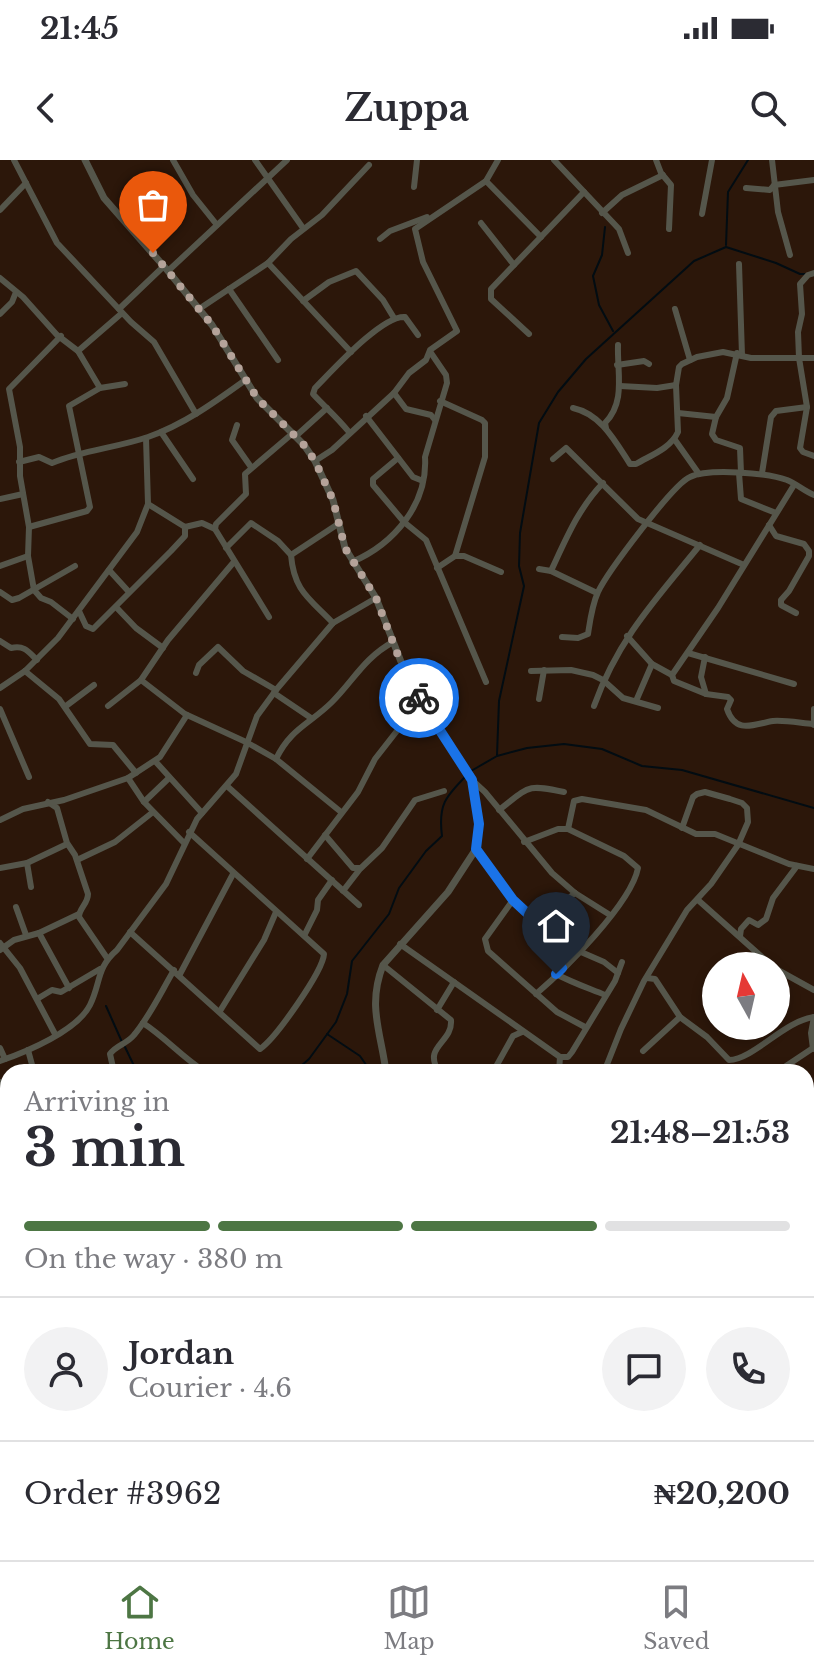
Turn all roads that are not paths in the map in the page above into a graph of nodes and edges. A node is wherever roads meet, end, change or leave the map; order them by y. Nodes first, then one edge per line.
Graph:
1 (85, 160) edge
2 (173, 160) edge
3 (255, 160) edge
4 (287, 160) edge
5 (417, 160) edge
6 (498, 160) edge
7 (554, 160) edge
8 (656, 160) edge
9 (712, 160) edge
10 (772, 160) edge
11 (18, 162) edge
12 (563, 162) edge
13 (369, 165) dead end
14 (663, 175) junction
15 (267, 178) junction
16 (814, 180) edge
17 (486, 181) junction
18 (26, 183) junction
19 (774, 185) junction
20 (414, 187) dead end
21 (746, 188) dead end
22 (584, 192) junction
23 (0, 210) edge
24 (602, 213) junction
25 (702, 214) dead end
26 (431, 217) junction
27 (481, 223) dead end
28 (217, 225) junction
29 (303, 228) junction
30 (669, 229) dead end
31 (541, 237) junction
32 (380, 239) dead end
33 (628, 253) dead end
34 (790, 255) dead end
35 (268, 263) junction
36 (739, 264) dead end
37 (514, 265) junction
38 (166, 268) junction
39 (814, 273) edge
40 (0, 278) edge
41 (229, 289) junction
42 (16, 292) junction
43 (303, 301) junction
44 (199, 309) junction
45 (675, 309) dead end
46 (121, 311) junction
47 (0, 314) edge
48 (394, 318) junction
49 (529, 334) dead end
50 (418, 335) dead end
51 (61, 336) junction
52 (618, 345) dead end
53 (78, 351) junction
54 (351, 352) junction
55 (431, 353) junction
56 (740, 354) junction
57 (799, 358) junction
58 (814, 358) edge
59 (278, 360) dead end
60 (690, 360) junction
61 (649, 364) dead end
62 (617, 365) junction
63 (244, 381) junction
64 (125, 384) dead end
65 (676, 385) junction
66 (620, 386) junction
67 (100, 388) junction
68 (394, 393) junction
69 (440, 401) junction
70 (807, 407) junction
71 (327, 408) junction
72 (573, 408) dead end
73 (678, 413) junction
74 (196, 414) junction
75 (366, 416) junction
76 (716, 417) junction
77 (435, 420) junction
78 (237, 425) dead end
79 (606, 429) junction
80 (161, 432) junction
81 (349, 432) junction
82 (295, 435) junction
83 (146, 438) junction
84 (675, 440) junction
85 (80, 454) junction
86 (814, 456) edge
87 (398, 458) junction
88 (553, 459) dead end
89 (315, 461) junction
90 (19, 462) junction
91 (251, 467) junction
92 (740, 473) junction
93 (762, 473) junction
94 (699, 474) junction
95 (193, 479) dead end
96 (423, 481) junction
97 (603, 483) junction
98 (794, 485) junction
99 (23, 494) junction
100 (814, 495) edge
101 (0, 499) edge
102 (148, 504) junction
103 (776, 513) junction
104 (404, 522) junction
105 (338, 524) junction
106 (646, 525) junction
107 (769, 525) junction
108 (29, 527) junction
109 (185, 527) junction
110 (215, 529) junction
111 (700, 545) junction
112 (226, 548) junction
113 (291, 555) junction
114 (28, 556) junction
115 (455, 556) junction
116 (352, 562) junction
117 (233, 563) junction
118 (744, 565) junction
119 (0, 566) edge
120 (75, 566) dead end
121 (437, 568) junction
122 (539, 569) dead end
123 (109, 570) junction
124 (551, 571) junction
125 (501, 572) dead end
126 (34, 590) junction
127 (0, 592) edge
128 (129, 592) junction
129 (597, 593) junction
130 (376, 598) junction
131 (116, 607) junction
132 (79, 611) junction
133 (796, 613) dead end
134 (269, 617) dead end
135 (73, 619) junction
136 (333, 623) junction
137 (627, 636) junction
138 (562, 637) dead end
139 (0, 641) edge
140 (393, 642) junction
141 (163, 648) junction
142 (688, 653) junction
143 (705, 657) junction
144 (37, 660) junction
145 (652, 664) junction
146 (544, 670) junction
147 (25, 671) junction
148 (531, 671) dead end
149 (196, 673) dead end
150 (672, 675) junction
151 (141, 680) junction
152 (603, 680) junction
153 (486, 682) dead end
154 (794, 684) dead end
155 (94, 685) dead end
156 (0, 688) edge
157 (275, 691) junction
158 (706, 694) junction
159 (539, 699) dead end
160 (636, 701) junction
161 (423, 704) junction
162 (66, 706) junction
163 (108, 706) dead end
164 (594, 706) dead end
165 (658, 708) dead end
166 (0, 709) edge
167 (814, 709) edge
168 (187, 715) junction
169 (311, 718) junction
170 (814, 725) edge
171 (8, 726) junction
172 (0, 731) edge
173 (246, 742) junction
174 (276, 759) junction
175 (155, 761) junction
176 (136, 773) junction
177 (29, 777) dead end
178 (128, 778) junction
179 (169, 778) junction
180 (472, 780) junction
181 (227, 786) junction
182 (444, 791) dead end
183 (564, 792) dead end
184 (61, 801) junction
185 (48, 802) junction
186 (144, 802) junction
187 (57, 808) junction
188 (499, 810) junction
189 (153, 812) junction
190 (341, 812) junction
191 (202, 813) junction
192 (0, 820) edge
193 (682, 828) junction
194 (568, 829) junction
195 (189, 832) junction
196 (325, 835) junction
197 (524, 842) junction
198 (184, 843) junction
199 (67, 844) junction
200 (738, 845) junction
201 (476, 849) junction
202 (307, 859) junction
203 (77, 860) junction
204 (27, 863) junction
205 (797, 866) junction
206 (0, 868) edge
207 (361, 868) junction
208 (814, 869) edge
209 (233, 874) junction
210 (332, 880) junction
211 (31, 887) dead end
212 (343, 891) junction
213 (575, 893) junction
214 (513, 900) junction
215 (698, 900) junction
216 (359, 905) dead end
217 (16, 907) dead end
218 (276, 912) junction
219 (79, 914) junction
220 (610, 915) junction
221 (537, 924) junction
222 (130, 932) junction
223 (39, 933) junction
224 (305, 934) junction
225 (26, 935) junction
226 (740, 936) junction
227 (400, 944) junction
228 (1, 947) edge
229 (581, 952) junction
230 (757, 952) edge
231 (107, 958) junction
232 (622, 962) dead end
233 (383, 965) junction
234 (100, 969) junction
235 (559, 971) junction
236 (177, 972) junction
237 (618, 973) junction
238 (790, 977) edge
239 (647, 978) junction
240 (454, 982) junction
241 (69, 988) junction
242 (814, 990) edge
243 (536, 994) junction
244 (605, 995) junction
245 (37, 999) junction
246 (437, 1010) junction
247 (220, 1011) junction
248 (680, 1017) junction
249 (814, 1017) edge
250 (143, 1023) junction
251 (585, 1027) junction
252 (522, 1032) junction
253 (55, 1034) junction
254 (0, 1048) edge
255 (28, 1050) junction
256 (814, 1050) edge
257 (643, 1051) dead end
258 (560, 1057) junction
259 (3, 1060) edge
260 (32, 1064) edge
261 (111, 1064) edge
262 (193, 1064) edge
263 (385, 1064) edge
264 (435, 1064) edge
265 (497, 1064) edge
266 (560, 1064) edge
267 (607, 1064) edge
268 (790, 1064) edge

1 - 38 street
2 - 28 street
3 - 15 street
4 - 15 street
5 - 20 street
6 - 17 street
7 - 12 street
8 - 14 street
9 - 25 street
10 - 19 street
11 - 18 street
12 - 22 street
13 - 29 street
14 - 24 street
14 - 30 street
15 - 28 street
15 - 29 street
16 - 19 street
17 - 26 street
17 - 31 street
18 - 23 street
18 - 46 street
19 - 21 street
19 - 34 street
22 - 24 street
22 - 31 street
24 - 33 street
26 - 32 street
26 - 55 street
27 - 37 street
28 - 38 street
29 - 35 street
31 - 37 street
35 - 41 street
35 - 43 street
36 - 56 street
37 - 49 street
38 - 44 street
38 - 46 street
39 - 57 street
40 - 42 street
41 - 44 street
41 - 59 street
42 - 47 street
42 - 51 street
43 - 48 street
43 - 54 street
44 - 63 street
45 - 60 street
46 - 53 street
46 - 74 street
48 - 50 street
48 - 54 street
51 - 53 street
51 - 90 street
52 - 62 street
53 - 67 street
54 - 71 street
55 - 68 street
55 - 69 street
56 - 57 street
56 - 60 street
56 - 76 street
57 - 58 street
57 - 70 street
60 - 65 street
61 - 62 street
62 - 66 street
63 - 74 street
63 - 82 street
64 - 67 street
65 - 66 street
65 - 73 street
66 - 79 street
67 - 85 street
68 - 75 street
68 - 77 street
69 - 77 street
69 - 115 street
70 - 86 street
70 - 93 street
71 - 81 street
71 - 82 street
72 - 79 street
73 - 76 street
73 - 84 street
74 - 80 street
75 - 81 street
75 - 87 street
76 - 92 street
77 - 96 street
78 - 91 street
79 - 84 street
80 - 83 street
80 - 95 street
81 - 89 street
82 - 89 street
82 - 91 street
83 - 85 street
83 - 102 street
84 - 94 street
85 - 90 street
85 - 108 street
87 - 96 street
87 - 104 street
88 - 97 street
89 - 105 street
90 - 99 street
91 - 110 street
92 - 93 street
92 - 94 street
92 - 103 street
93 - 98 street
94 - 106 street
96 - 104 street
97 - 106 street
97 - 124 street
98 - 100 street
98 - 103 street
99 - 101 street
99 - 108 street
102 - 109 street
102 - 123 street
103 - 107 street
104 - 116 street
104 - 121 street
105 - 113 street
105 - 116 street
106 - 111 street
106 - 129 street
107 - 118 street
107 - 133 street
108 - 114 street
109 - 110 street
109 - 128 street
110 - 112 street
111 - 118 street
111 - 137 street
112 - 113 street
112 - 117 street
113 - 136 street
114 - 119 street
114 - 126 street
115 - 121 street
115 - 125 street
116 - 130 street
117 - 134 street
117 - 141 street
118 - 142 street
120 - 126 street
121 - 153 street
122 - 124 street
123 - 128 street
123 - 132 street
124 - 129 street
126 - 127 street
126 - 135 street
128 - 131 street
129 - 138 street
130 - 136 street
130 - 140 street
131 - 132 street
131 - 141 street
132 - 135 street
135 - 144 street
136 - 157 street
137 - 145 street
137 - 152 street
139 - 144 street
140 - 161 street
140 - 169 street
141 - 151 street
142 - 143 street
142 - 150 street
143 - 154 street
143 - 158 street
144 - 147 street
145 - 150 street
145 - 160 street
146 - 148 street
146 - 152 street
146 - 159 street
147 - 156 street
147 - 162 street
149 - 157 street
150 - 158 street
151 - 163 street
151 - 168 street
152 - 160 street
152 - 164 street
155 - 162 street
157 - 169 street
157 - 173 street
158 - 170 street
160 - 165 street
161 - 180 street
161 - 190 street
162 - 176 street
166 - 171 street
167 - 170 street
168 - 173 street
168 - 175 street
169 - 174 street
171 - 172 street
171 - 177 street
173 - 174 street
173 - 181 street
174 - 190 street
175 - 176 street
175 - 179 street
176 - 178 street
178 - 184 street
178 - 186 street
179 - 186 street
179 - 191 street
180 - 188 street
180 - 201 street
181 - 191 street
181 - 202 street
182 - 207 street
183 - 188 street
184 - 185 street
184 - 187 street
185 - 187 street
185 - 192 street
186 - 189 street
187 - 199 street
188 - 197 street
189 - 198 street
189 - 203 street
190 - 196 street
191 - 195 street
193 - 194 street
193 - 200 street
193 - 200 street
194 - 197 street
194 - 220 street
195 - 198 street
195 - 209 street
196 - 202 street
196 - 207 street
197 - 213 street
198 - 222 street
199 - 203 street
199 - 204 street
200 - 205 street
200 - 215 street
201 - 214 street
201 - 227 street
202 - 210 street
203 - 219 street
204 - 206 street
204 - 211 street
205 - 208 street
205 - 226 street
207 - 212 street
209 - 218 street
209 - 236 street
210 - 212 street
210 - 224 street
212 - 216 street
213 - 220 street
213 - 221 street
214 - 221 street
214 - 243 street
215 - 226 street
215 - 239 street
217 - 225 street
218 - 224 street
218 - 247 street
219 - 223 street
219 - 231 street
220 - 229 street
221 - 235 street
222 - 231 street
222 - 236 street
223 - 225 street
223 - 241 street
224 - 247 street
225 - 228 street
226 - 230 street
227 - 233 street
227 - 240 street
228 - 245 street
229 - 235 street
229 - 237 street
231 - 234 street
232 - 237 street
233 - 246 street
233 - 263 street
234 - 241 street
234 - 253 street
235 - 243 street
235 - 244 street
236 - 247 street
236 - 250 street
237 - 244 street
238 - 242 street
239 - 248 street
239 - 267 street
240 - 246 street
240 - 252 street
241 - 245 street
243 - 251 street
244 - 251 street
245 - 253 street
246 - 264 street
248 - 249 street
248 - 257 street
249 - 256 street
250 - 261 street
250 - 262 street
251 - 258 street
252 - 258 street
252 - 265 street
253 - 255 street
254 - 259 street
255 - 259 street
255 - 260 street
256 - 268 street
258 - 266 street

